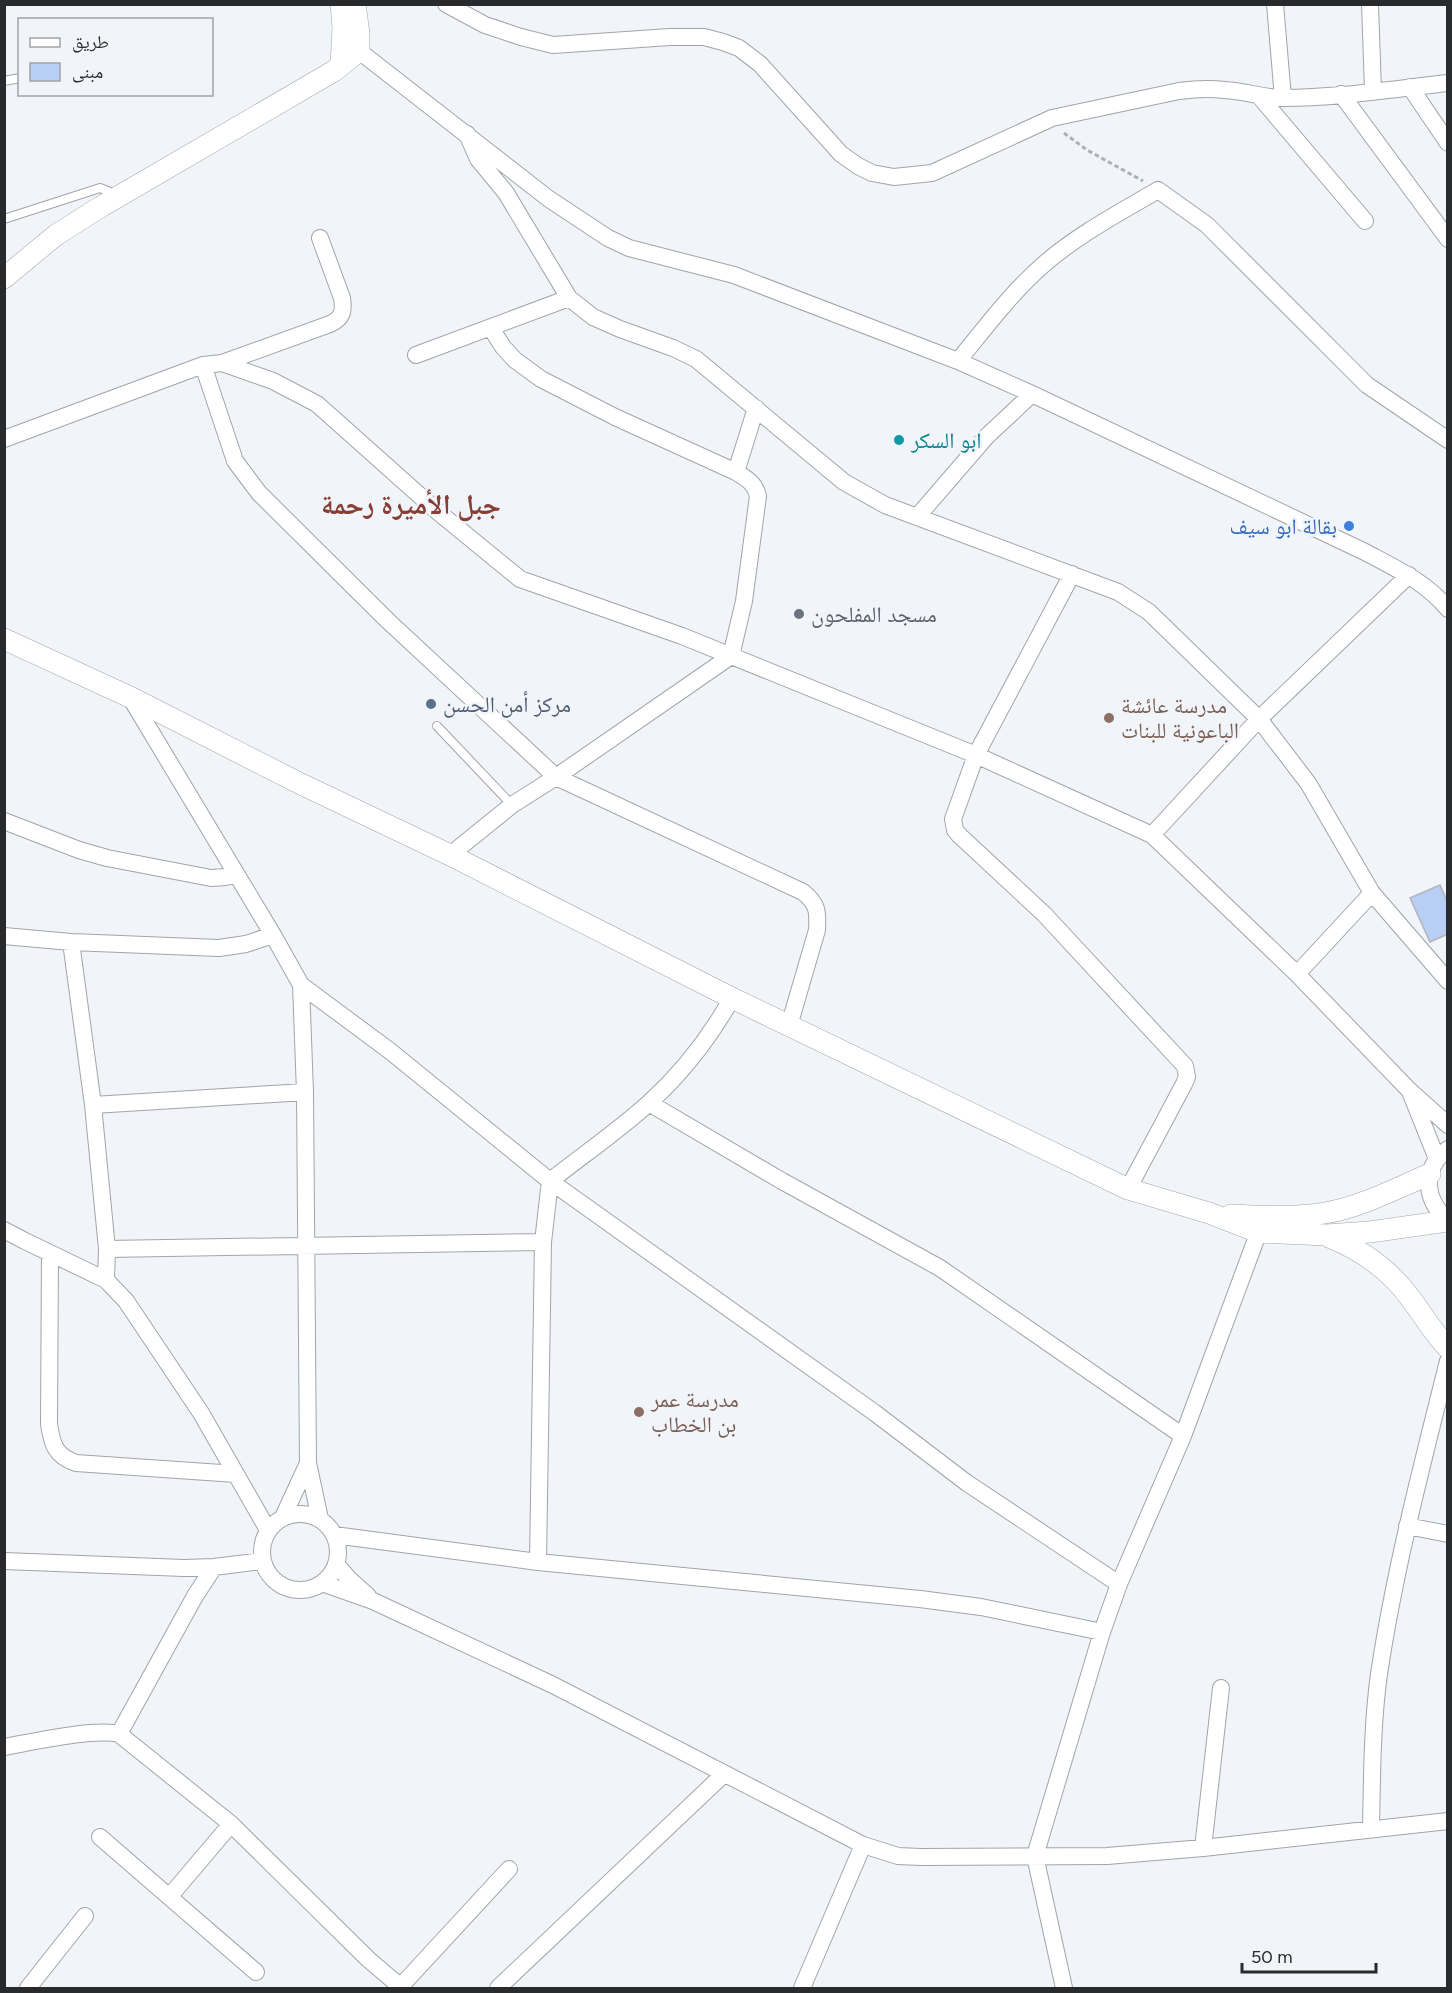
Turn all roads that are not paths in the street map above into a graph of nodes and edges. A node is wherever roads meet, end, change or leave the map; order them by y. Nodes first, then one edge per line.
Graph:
1 (341, 4) edge
2 (356, 4) edge
3 (446, 4) edge
4 (1275, 4) edge
5 (1370, 4) edge
6 (348, 54) junction
7 (1448, 83) edge
8 (1410, 87) junction
9 (1373, 91) junction
10 (1341, 94) junction
11 (1260, 97) junction
12 (1283, 98) junction
13 (467, 134) junction
14 (1448, 143) edge
15 (119, 196) junction
16 (4, 219) edge
17 (1365, 221) dead end
18 (320, 238) dead end
19 (1448, 239) edge
20 (4, 278) edge
21 (569, 298) junction
22 (491, 328) junction
23 (416, 355) dead end
24 (958, 361) junction
25 (222, 363) junction
26 (203, 365) junction
27 (1032, 394) junction
28 (756, 408) junction
29 (4, 439) edge
30 (1448, 440) edge
31 (735, 472) junction
32 (917, 517) junction
33 (1072, 574) junction
34 (1409, 575) junction
35 (1448, 609) edge
36 (4, 639) edge
37 (731, 656) junction
38 (130, 697) junction
39 (1259, 719) junction
40 (437, 726) dead end
41 (976, 755) junction
42 (556, 777) junction
43 (512, 805) junction
44 (4, 821) edge
45 (1152, 835) junction
46 (450, 855) junction
47 (236, 873) junction
48 (1372, 893) junction
49 (273, 935) junction
50 (4, 936) edge
51 (71, 942) junction
52 (1297, 974) junction
53 (1448, 981) edge
54 (301, 985) junction
55 (732, 998) junction
56 (789, 1026) junction
57 (1410, 1091) junction
58 (305, 1092) junction
59 (649, 1103) junction
60 (93, 1105) junction
61 (1448, 1125) edge
62 (1438, 1161) edge
63 (550, 1180) junction
64 (1128, 1189) junction
65 (1447, 1221) edge
66 (1262, 1225) junction
67 (4, 1230) edge
68 (1326, 1235) junction
69 (543, 1242) junction
70 (307, 1245) junction
71 (108, 1249) junction
72 (50, 1254) junction
73 (106, 1280) junction
74 (1448, 1348) edge
75 (1448, 1361) edge
76 (1183, 1436) junction
77 (308, 1463) junction
78 (236, 1474) junction
79 (283, 1517) junction
80 (320, 1519) junction
81 (1407, 1526) junction
82 (268, 1530) junction
83 (1448, 1534) edge
84 (334, 1535) junction
85 (4, 1561) edge
86 (262, 1561) junction
87 (538, 1562) junction
88 (336, 1564) junction
89 (214, 1567) junction
90 (322, 1583) junction
91 (1119, 1584) junction
92 (373, 1601) junction
93 (1102, 1632) junction
94 (1221, 1688) dead end
95 (119, 1734) junction
96 (4, 1747) edge
97 (724, 1774) junction
98 (1448, 1821) edge
99 (231, 1824) junction
100 (1371, 1830) junction
101 (100, 1837) dead end
102 (863, 1845) junction
103 (1203, 1848) junction
104 (1035, 1856) junction
105 (509, 1869) dead end
106 (170, 1896) junction
107 (85, 1916) dead end
108 (256, 1972) dead end
109 (401, 1988) edge
110 (28, 1989) edge
111 (498, 1989) edge
112 (802, 1989) edge
113 (1064, 1989) edge

1 - 6 street
2 - 6 street
3 - 11 street
4 - 12 street
5 - 9 street
6 - 13 street
6 - 15 street
7 - 8 street
8 - 9 street
8 - 14 street
9 - 10 street
10 - 12 street
10 - 19 street
11 - 12 street
11 - 17 street
13 - 21 street
13 - 24 street
15 - 16 lane
15 - 20 street
18 - 25 street
21 - 22 street
21 - 28 street
22 - 23 street
22 - 31 street
24 - 27 street
24 - 30 street
25 - 26 street
25 - 37 street
26 - 29 street
26 - 42 street
27 - 32 street
27 - 34 street
28 - 31 street
28 - 32 street
31 - 37 street
32 - 33 street
33 - 39 street
33 - 41 street
34 - 35 street
34 - 39 street
36 - 38 street
37 - 41 street
37 - 42 street
38 - 46 street
38 - 47 street
39 - 45 street
39 - 48 street
40 - 43 lane
41 - 45 street
41 - 64 street
42 - 43 street
42 - 56 street
43 - 46 street
44 - 47 street
45 - 52 street
46 - 55 street
47 - 49 street
48 - 52 street
48 - 53 street
49 - 51 street
49 - 54 street
50 - 51 street
51 - 60 street
52 - 57 street
54 - 58 street
54 - 63 street
55 - 56 street
55 - 59 street
56 - 64 street
57 - 61 street
57 - 62 street
58 - 60 street
58 - 70 street
59 - 63 street
59 - 76 street
60 - 71 street
62 - 65 street
62 - 66 street
63 - 69 street
63 - 91 street
64 - 66 street
65 - 68 street
66 - 68 street
66 - 76 street
67 - 72 street
68 - 74 street
69 - 70 street
69 - 87 street
70 - 71 street
70 - 77 street
71 - 73 street
72 - 73 street
72 - 78 street
73 - 78 street
75 - 81 street
76 - 91 street
77 - 79 street
77 - 80 street
78 - 82 street
79 - 80 street
79 - 82 street
80 - 84 street
81 - 83 street
81 - 100 street
82 - 86 street
84 - 87 street
84 - 88 street
85 - 89 street
86 - 89 street
86 - 90 street
87 - 93 street
88 - 90 street
88 - 92 street
89 - 95 street
90 - 92 street
91 - 93 street
92 - 97 street
93 - 104 street
94 - 103 street
95 - 96 street
95 - 99 street
97 - 102 street
97 - 111 street
98 - 100 street
99 - 106 street
99 - 109 street
100 - 103 street
101 - 106 street
102 - 104 street
102 - 112 street
103 - 104 street
104 - 113 street
105 - 109 street
106 - 108 street
107 - 110 street

